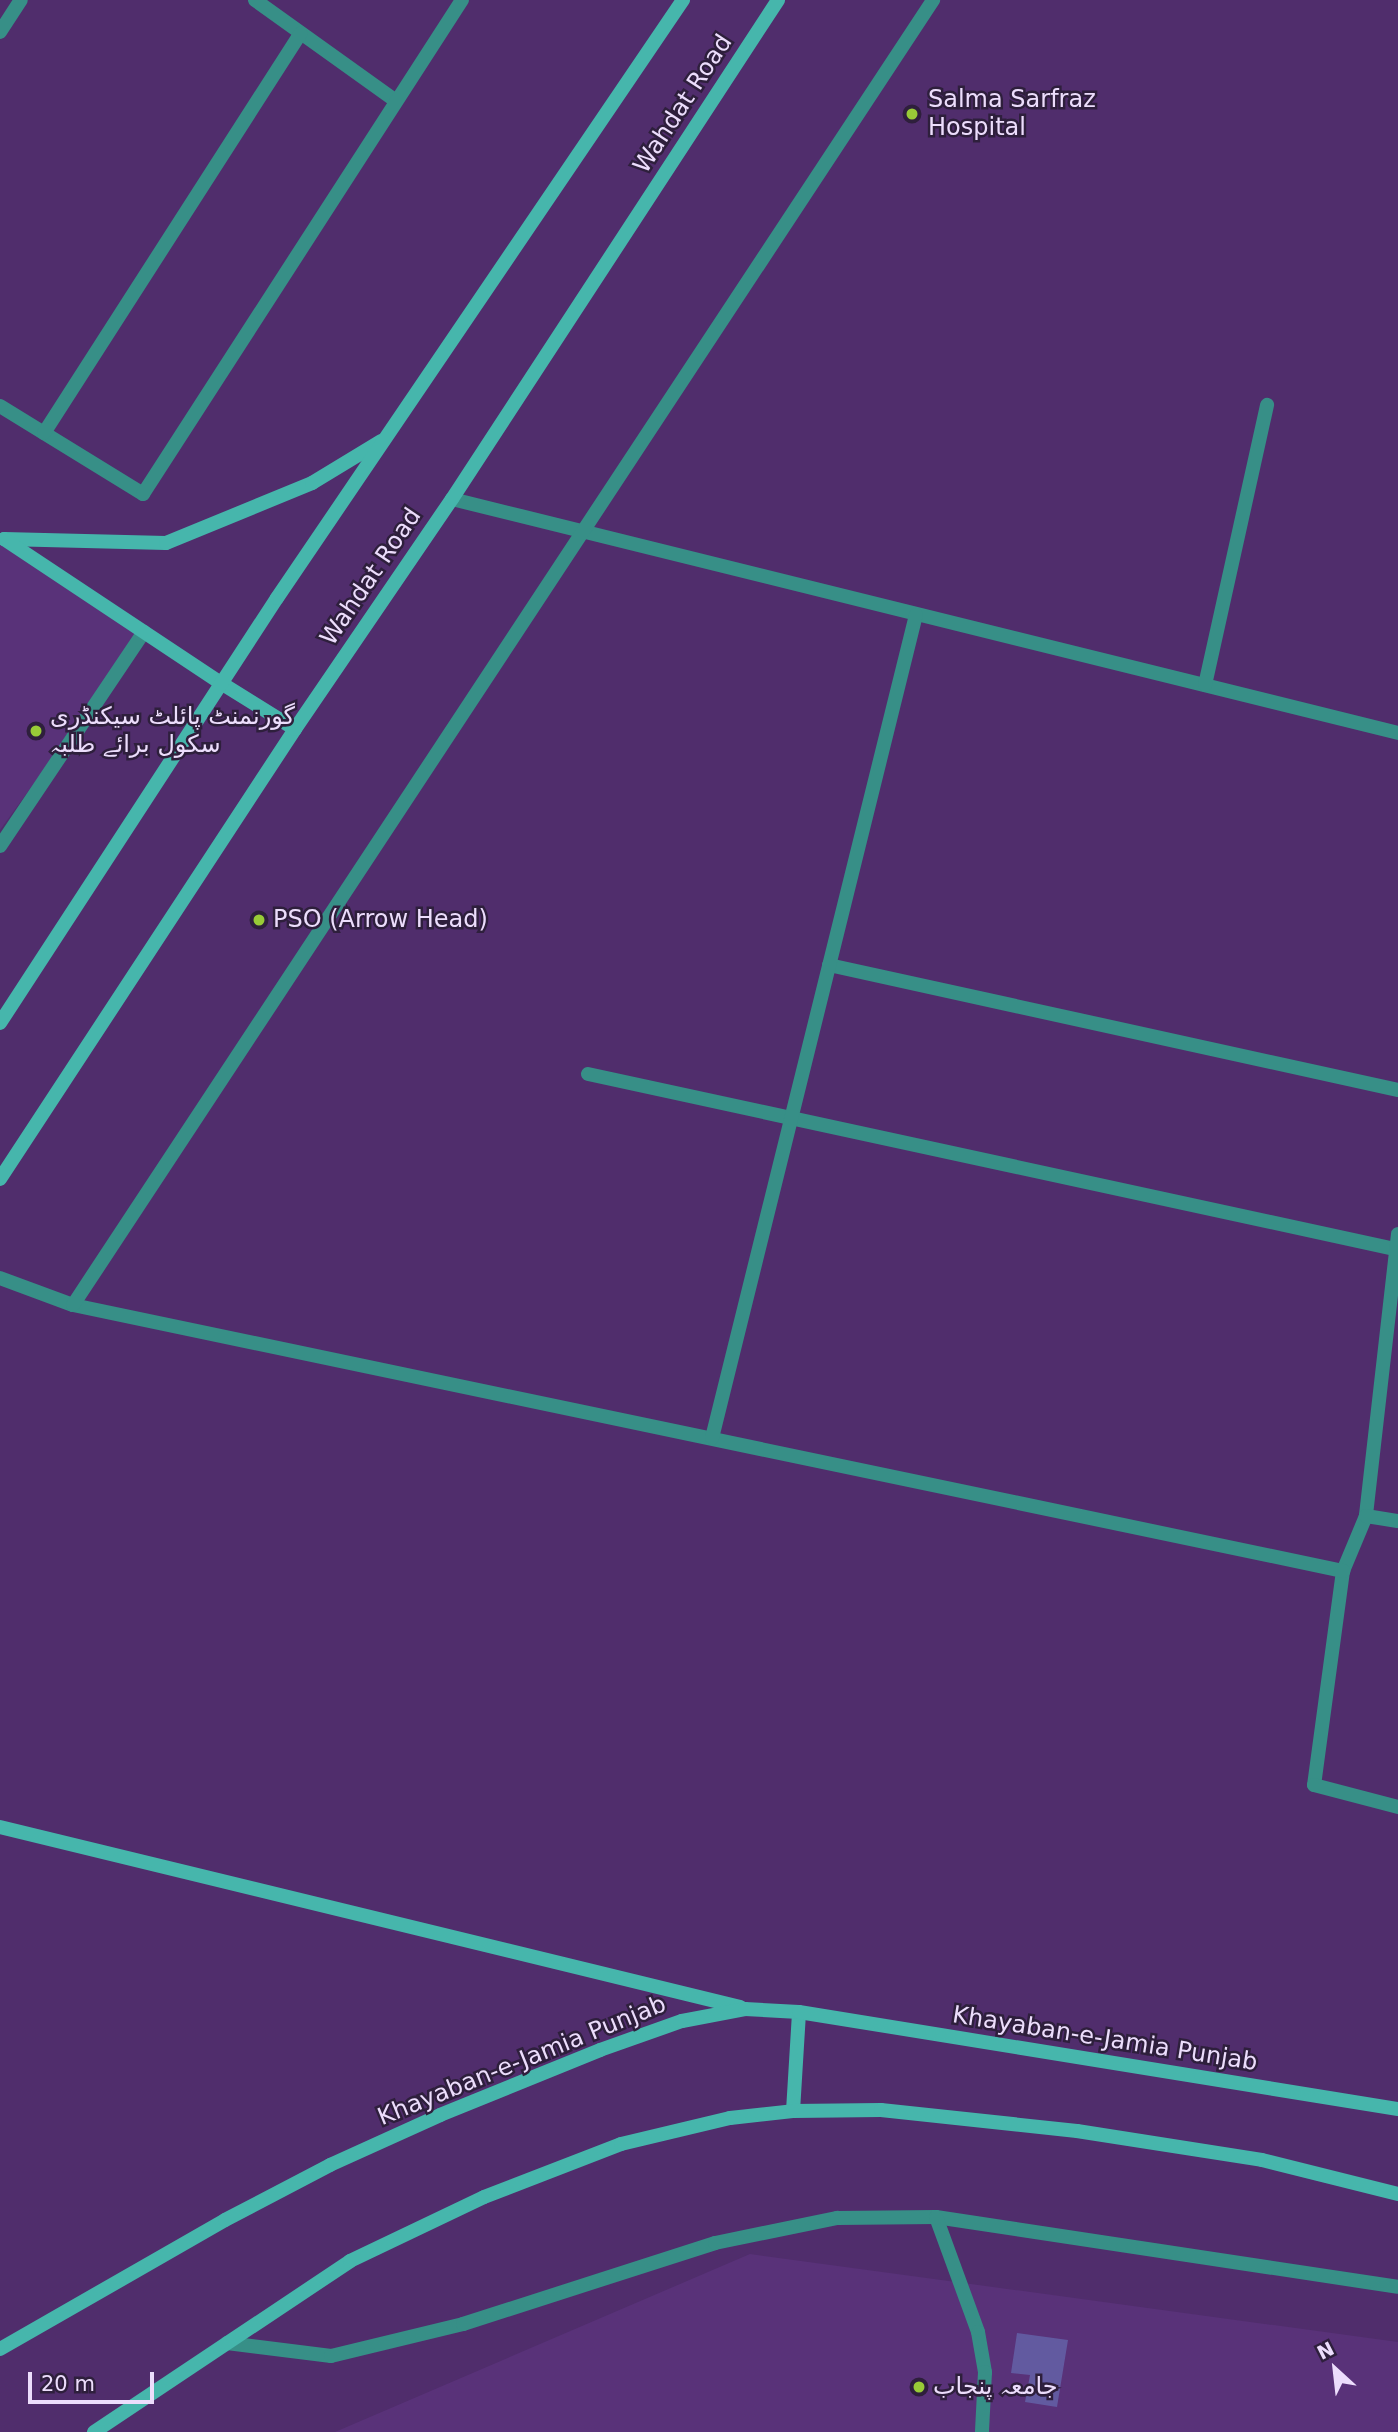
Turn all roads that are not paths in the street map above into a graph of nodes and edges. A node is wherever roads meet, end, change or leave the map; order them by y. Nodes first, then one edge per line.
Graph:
1 (21, 0) edge
2 (255, 0) edge
3 (461, 0) edge
4 (683, 0) edge
5 (778, 0) edge
6 (928, 1) edge
7 (0, 32) edge
8 (301, 33) junction
9 (396, 101) junction
10 (0, 405) edge
11 (1267, 405) dead end
12 (44, 433) junction
13 (386, 439) junction
14 (452, 499) junction
15 (581, 532) junction
16 (2, 538) edge
17 (916, 615) junction
18 (144, 632) junction
19 (221, 683) junction
20 (1205, 685) junction
21 (295, 729) junction
22 (1398, 733) edge
23 (0, 846) edge
24 (829, 965) junction
25 (0, 1023) edge
26 (588, 1074) dead end
27 (1398, 1090) edge
28 (791, 1118) junction
29 (0, 1179) edge
30 (1396, 1241) edge
31 (0, 1278) edge
32 (73, 1305) junction
33 (1394, 1307) edge
34 (712, 1438) junction
35 (1366, 1516) junction
36 (1398, 1521) edge
37 (1343, 1571) junction
38 (1398, 1807) edge
39 (0, 1827) edge
40 (745, 2009) junction
41 (799, 2012) junction
42 (1398, 2109) edge
43 (793, 2111) junction
44 (1398, 2194) edge
45 (936, 2217) junction
46 (1398, 2287) edge
47 (227, 2343) junction
48 (0, 2349) edge
49 (94, 2432) edge
50 (982, 2432) edge

1 - 7 street
2 - 8 street
3 - 9 street
4 - 13 main road
5 - 14 main road, Wahdat Road
6 - 15 street
8 - 9 street
8 - 12 street
9 - 12 street
10 - 12 street
11 - 20 street
13 - 16 main road
13 - 19 main road
14 - 15 street
14 - 21 main road, Wahdat Road
15 - 17 street
15 - 32 street
16 - 18 main road
17 - 20 street
17 - 24 street
18 - 19 main road
18 - 23 street
19 - 21 main road
19 - 25 main road
20 - 22 street
21 - 29 main road, Wahdat Road
24 - 27 street
24 - 28 street
26 - 28 street
28 - 30 street
28 - 34 street
30 - 33 street
31 - 32 street
32 - 34 street
33 - 35 street
34 - 37 street
35 - 36 street
35 - 37 street
37 - 38 street
39 - 40 main road
40 - 41 main road, Khayaban-e-Jamia Punjab
40 - 48 main road, Khayaban-e-Jamia Punjab
41 - 42 main road, Khayaban-e-Jamia Punjab
41 - 43 main road
43 - 44 main road
43 - 47 main road
45 - 46 street
45 - 47 street
45 - 50 street
47 - 49 main road

